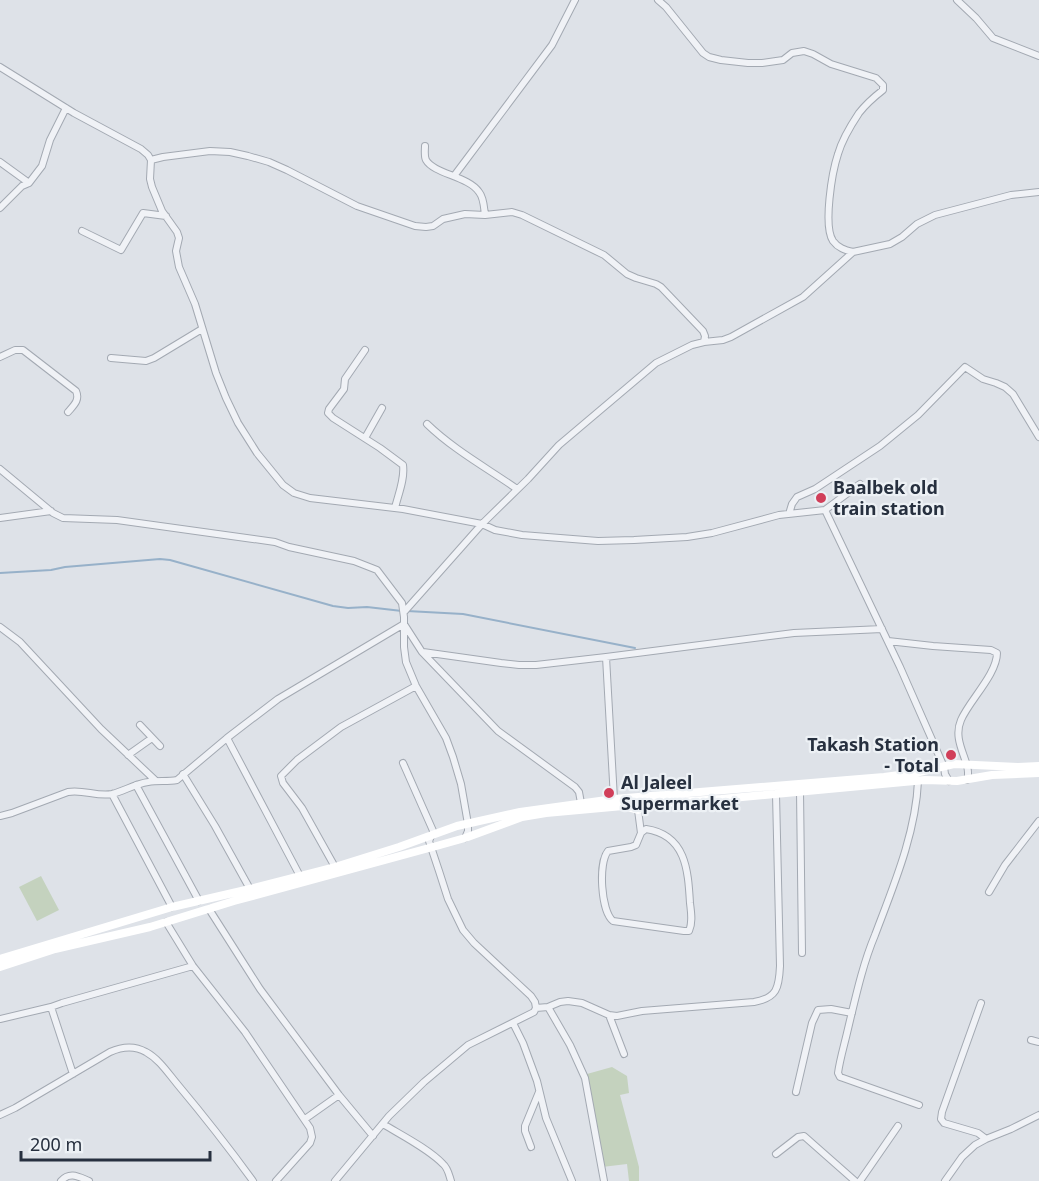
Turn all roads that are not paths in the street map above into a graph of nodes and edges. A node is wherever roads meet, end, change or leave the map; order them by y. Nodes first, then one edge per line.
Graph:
1 (575, 0) edge
2 (658, 0) edge
3 (957, 0) edge
4 (1039, 56) edge
5 (0, 67) edge
6 (66, 108) junction
7 (425, 146) dead end
8 (151, 160) junction
9 (0, 162) edge
10 (454, 176) junction
11 (29, 183) junction
12 (1039, 192) edge
13 (1, 205) edge
14 (485, 215) junction
15 (166, 216) junction
16 (82, 231) dead end
17 (853, 252) junction
18 (202, 329) junction
19 (704, 342) junction
20 (364, 351) dead end
21 (0, 357) edge
22 (111, 358) dead end
23 (382, 408) dead end
24 (68, 412) dead end
25 (427, 424) dead end
26 (1039, 437) edge
27 (365, 438) junction
28 (0, 469) edge
29 (860, 484) dead end
30 (518, 489) junction
31 (395, 508) junction
32 (825, 510) junction
33 (51, 511) junction
34 (789, 514) junction
35 (0, 518) edge
36 (482, 524) junction
37 (404, 612) junction
38 (404, 624) junction
39 (0, 627) edge
40 (882, 629) junction
41 (888, 641) junction
42 (423, 652) junction
43 (606, 657) junction
44 (416, 686) junction
45 (140, 725) dead end
46 (152, 738) junction
47 (227, 738) junction
48 (160, 746) dead end
49 (128, 755) junction
50 (403, 763) dead end
51 (966, 764) junction
52 (1039, 766) edge
53 (944, 767) junction
54 (1039, 773) edge
55 (183, 774) junction
56 (967, 780) junction
57 (156, 781) junction
58 (918, 781) junction
59 (949, 781) junction
60 (136, 785) junction
61 (800, 791) junction
62 (112, 794) junction
63 (776, 794) junction
64 (614, 799) junction
65 (581, 803) junction
66 (638, 810) junction
67 (0, 816) edge
68 (1039, 821) edge
69 (468, 824) junction
70 (433, 833) junction
71 (641, 833) junction
72 (465, 838) junction
73 (431, 847) junction
74 (335, 867) junction
75 (300, 876) junction
76 (250, 889) junction
77 (989, 892) dead end
78 (199, 901) junction
79 (175, 906) junction
80 (209, 909) junction
81 (146, 915) junction
82 (180, 918) junction
83 (166, 922) junction
84 (150, 927) junction
85 (802, 952) dead end
86 (0, 959) edge
87 (193, 966) junction
88 (0, 967) edge
89 (981, 1003) dead end
90 (51, 1007) junction
91 (548, 1007) junction
92 (536, 1008) junction
93 (852, 1012) junction
94 (609, 1016) junction
95 (0, 1019) edge
96 (513, 1023) junction
97 (1031, 1040) dead end
98 (1039, 1042) edge
99 (624, 1054) dead end
100 (73, 1074) junction
101 (539, 1092) junction
102 (796, 1092) dead end
103 (339, 1095) junction
104 (919, 1105) dead end
105 (0, 1114) edge
106 (1039, 1115) edge
107 (305, 1119) junction
108 (383, 1124) junction
109 (898, 1126) dead end
110 (373, 1136) junction
111 (986, 1139) junction
112 (531, 1147) dead end
113 (776, 1154) dead end
114 (604, 1180) edge
115 (62, 1181) edge
116 (89, 1181) edge
117 (253, 1181) edge
118 (276, 1181) edge
119 (335, 1181) edge
120 (451, 1181) edge
121 (572, 1181) edge
122 (855, 1181) edge
123 (860, 1181) edge
124 (945, 1181) edge

1 - 10 street
2 - 17 street
3 - 4 street
5 - 6 street
6 - 8 street
6 - 11 street
7 - 10 street
8 - 14 street
8 - 15 street
9 - 11 street
10 - 14 street
11 - 13 street
12 - 17 street
14 - 19 street
15 - 16 street
15 - 18 street
17 - 19 street
18 - 22 street
18 - 31 street
19 - 30 street
20 - 27 street
21 - 24 street
23 - 27 street
25 - 30 street
26 - 34 street
27 - 31 street
28 - 33 street
29 - 32 street
30 - 36 street
31 - 36 street
32 - 34 street
32 - 40 street
33 - 35 street
33 - 37 street
34 - 36 street
36 - 37 street
37 - 38 street
38 - 42 street
38 - 44 street
38 - 47 street
39 - 49 street
40 - 41 street
40 - 43 street
41 - 51 street
41 - 53 street
42 - 43 street
42 - 65 street
43 - 64 street
44 - 69 street
44 - 74 street
45 - 46 street
46 - 48 street
46 - 49 street
47 - 55 street
47 - 75 street
49 - 57 street
50 - 70 street
51 - 52 main road
51 - 53 main road
51 - 56 street
53 - 59 street
53 - 64 main road
54 - 56 main road
55 - 57 street
55 - 76 street
56 - 59 main road
57 - 60 street
58 - 59 main road
58 - 61 main road
58 - 93 street
60 - 62 street
60 - 78 street
61 - 63 main road
61 - 85 street
62 - 67 street
62 - 79 street
63 - 66 main road
63 - 94 street
64 - 65 main road
65 - 69 main road
66 - 71 street
66 - 72 main road
68 - 77 street
69 - 70 main road
69 - 72 street
70 - 73 street
70 - 74 main road
71 - 71 street
72 - 73 main road
73 - 80 main road
73 - 92 street
74 - 75 main road
75 - 76 main road
76 - 78 main road
78 - 79 main road
79 - 81 main road
79 - 82 main road
80 - 82 main road
80 - 103 street
81 - 84 main road
81 - 86 main road
82 - 83 main road
83 - 84 main road
83 - 87 street
84 - 88 main road
87 - 90 street
87 - 107 street
89 - 111 street
90 - 95 street
90 - 100 street
91 - 92 street
91 - 94 street
91 - 114 street
92 - 96 street
93 - 102 street
93 - 104 street
94 - 99 street
96 - 101 street
96 - 108 street
97 - 98 street
100 - 105 street
100 - 117 street
101 - 112 street
101 - 121 street
103 - 107 street
103 - 110 street
106 - 111 street
107 - 118 street
108 - 110 street
108 - 120 street
109 - 123 street
110 - 119 street
111 - 124 street
113 - 122 street
115 - 116 street

